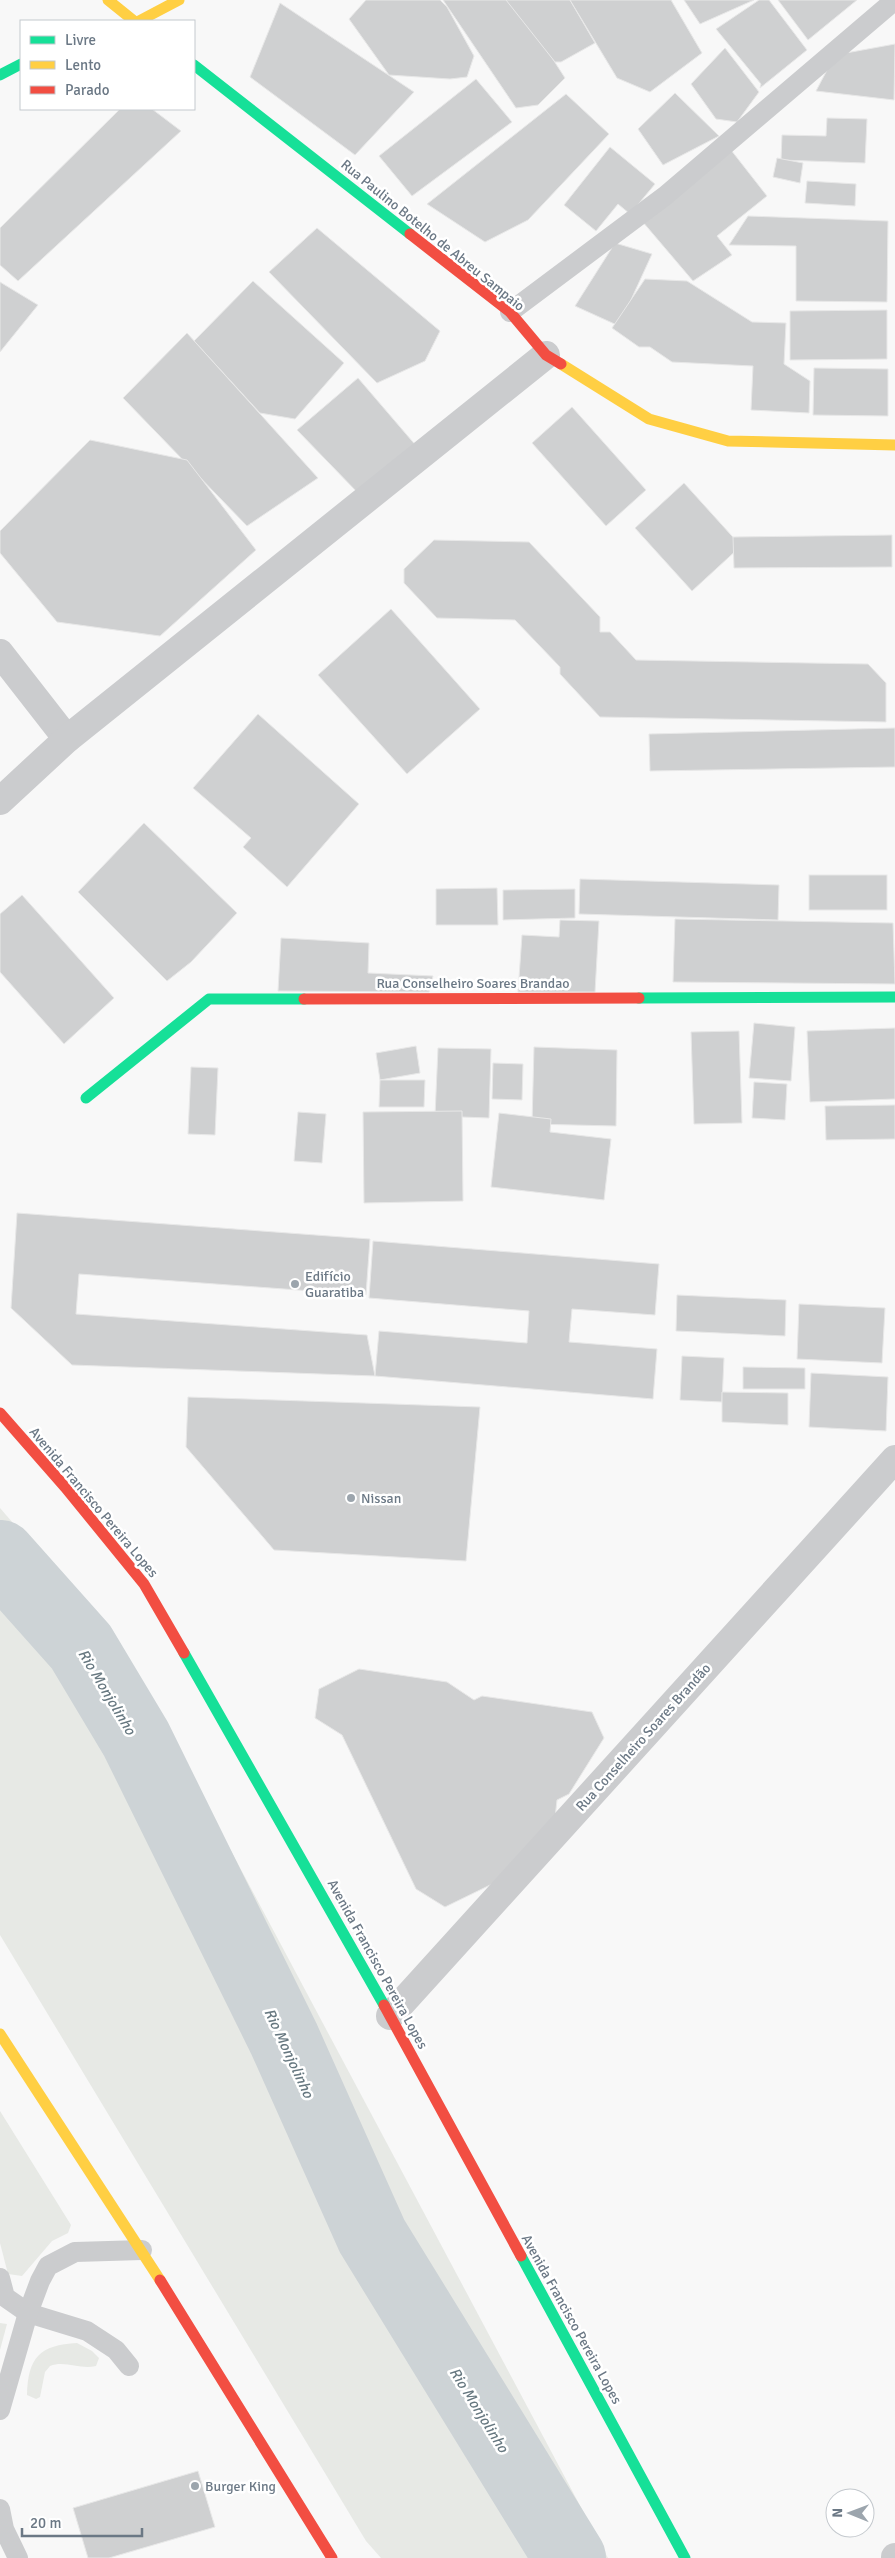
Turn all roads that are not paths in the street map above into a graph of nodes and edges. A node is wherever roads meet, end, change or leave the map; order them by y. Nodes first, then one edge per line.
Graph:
1 (108, 0) edge
2 (179, 0) edge
3 (895, 0) edge
4 (133, 20) edge
5 (141, 20) edge
6 (7, 59) dead end
7 (20, 64) edge
8 (20, 65) edge
9 (195, 66) edge
10 (0, 75) edge
11 (510, 312) junction
12 (546, 355) junction
13 (895, 444) edge
14 (0, 653) edge
15 (67, 739) junction
16 (0, 801) edge
17 (895, 997) edge
18 (86, 1098) dead end
19 (0, 1413) edge
20 (895, 1459) edge
21 (390, 2016) junction
22 (0, 2034) edge
23 (142, 2250) junction
24 (0, 2278) edge
25 (28, 2313) junction
26 (130, 2366) dead end
27 (0, 2410) edge
28 (0, 2509) edge
29 (18, 2558) edge
30 (332, 2558) edge
31 (686, 2558) edge

1 - 4 main road
2 - 5 main road
3 - 11 lane
6 - 7 main road
8 - 10 main road
9 - 11 main road, Rua Paulino Botelho de Abreu Sampaio
11 - 12 main road, Rua Paulino Botelho de Abreu Sampaio
12 - 13 main road, Rua Paulino Botelho de Abreu Sampaio
12 - 15 street
14 - 15 street
15 - 16 street
17 - 18 main road, Rua Conselheiro Soares Brandao
19 - 21 main road, Avenida Francisco Pereira Lopes
20 - 21 street, Rua Conselheiro Soares Brandão
21 - 31 main road, Avenida Francisco Pereira Lopes
22 - 23 main road
23 - 25 lane
23 - 30 main road
24 - 25 lane
25 - 26 lane
25 - 27 lane
28 - 29 lane

